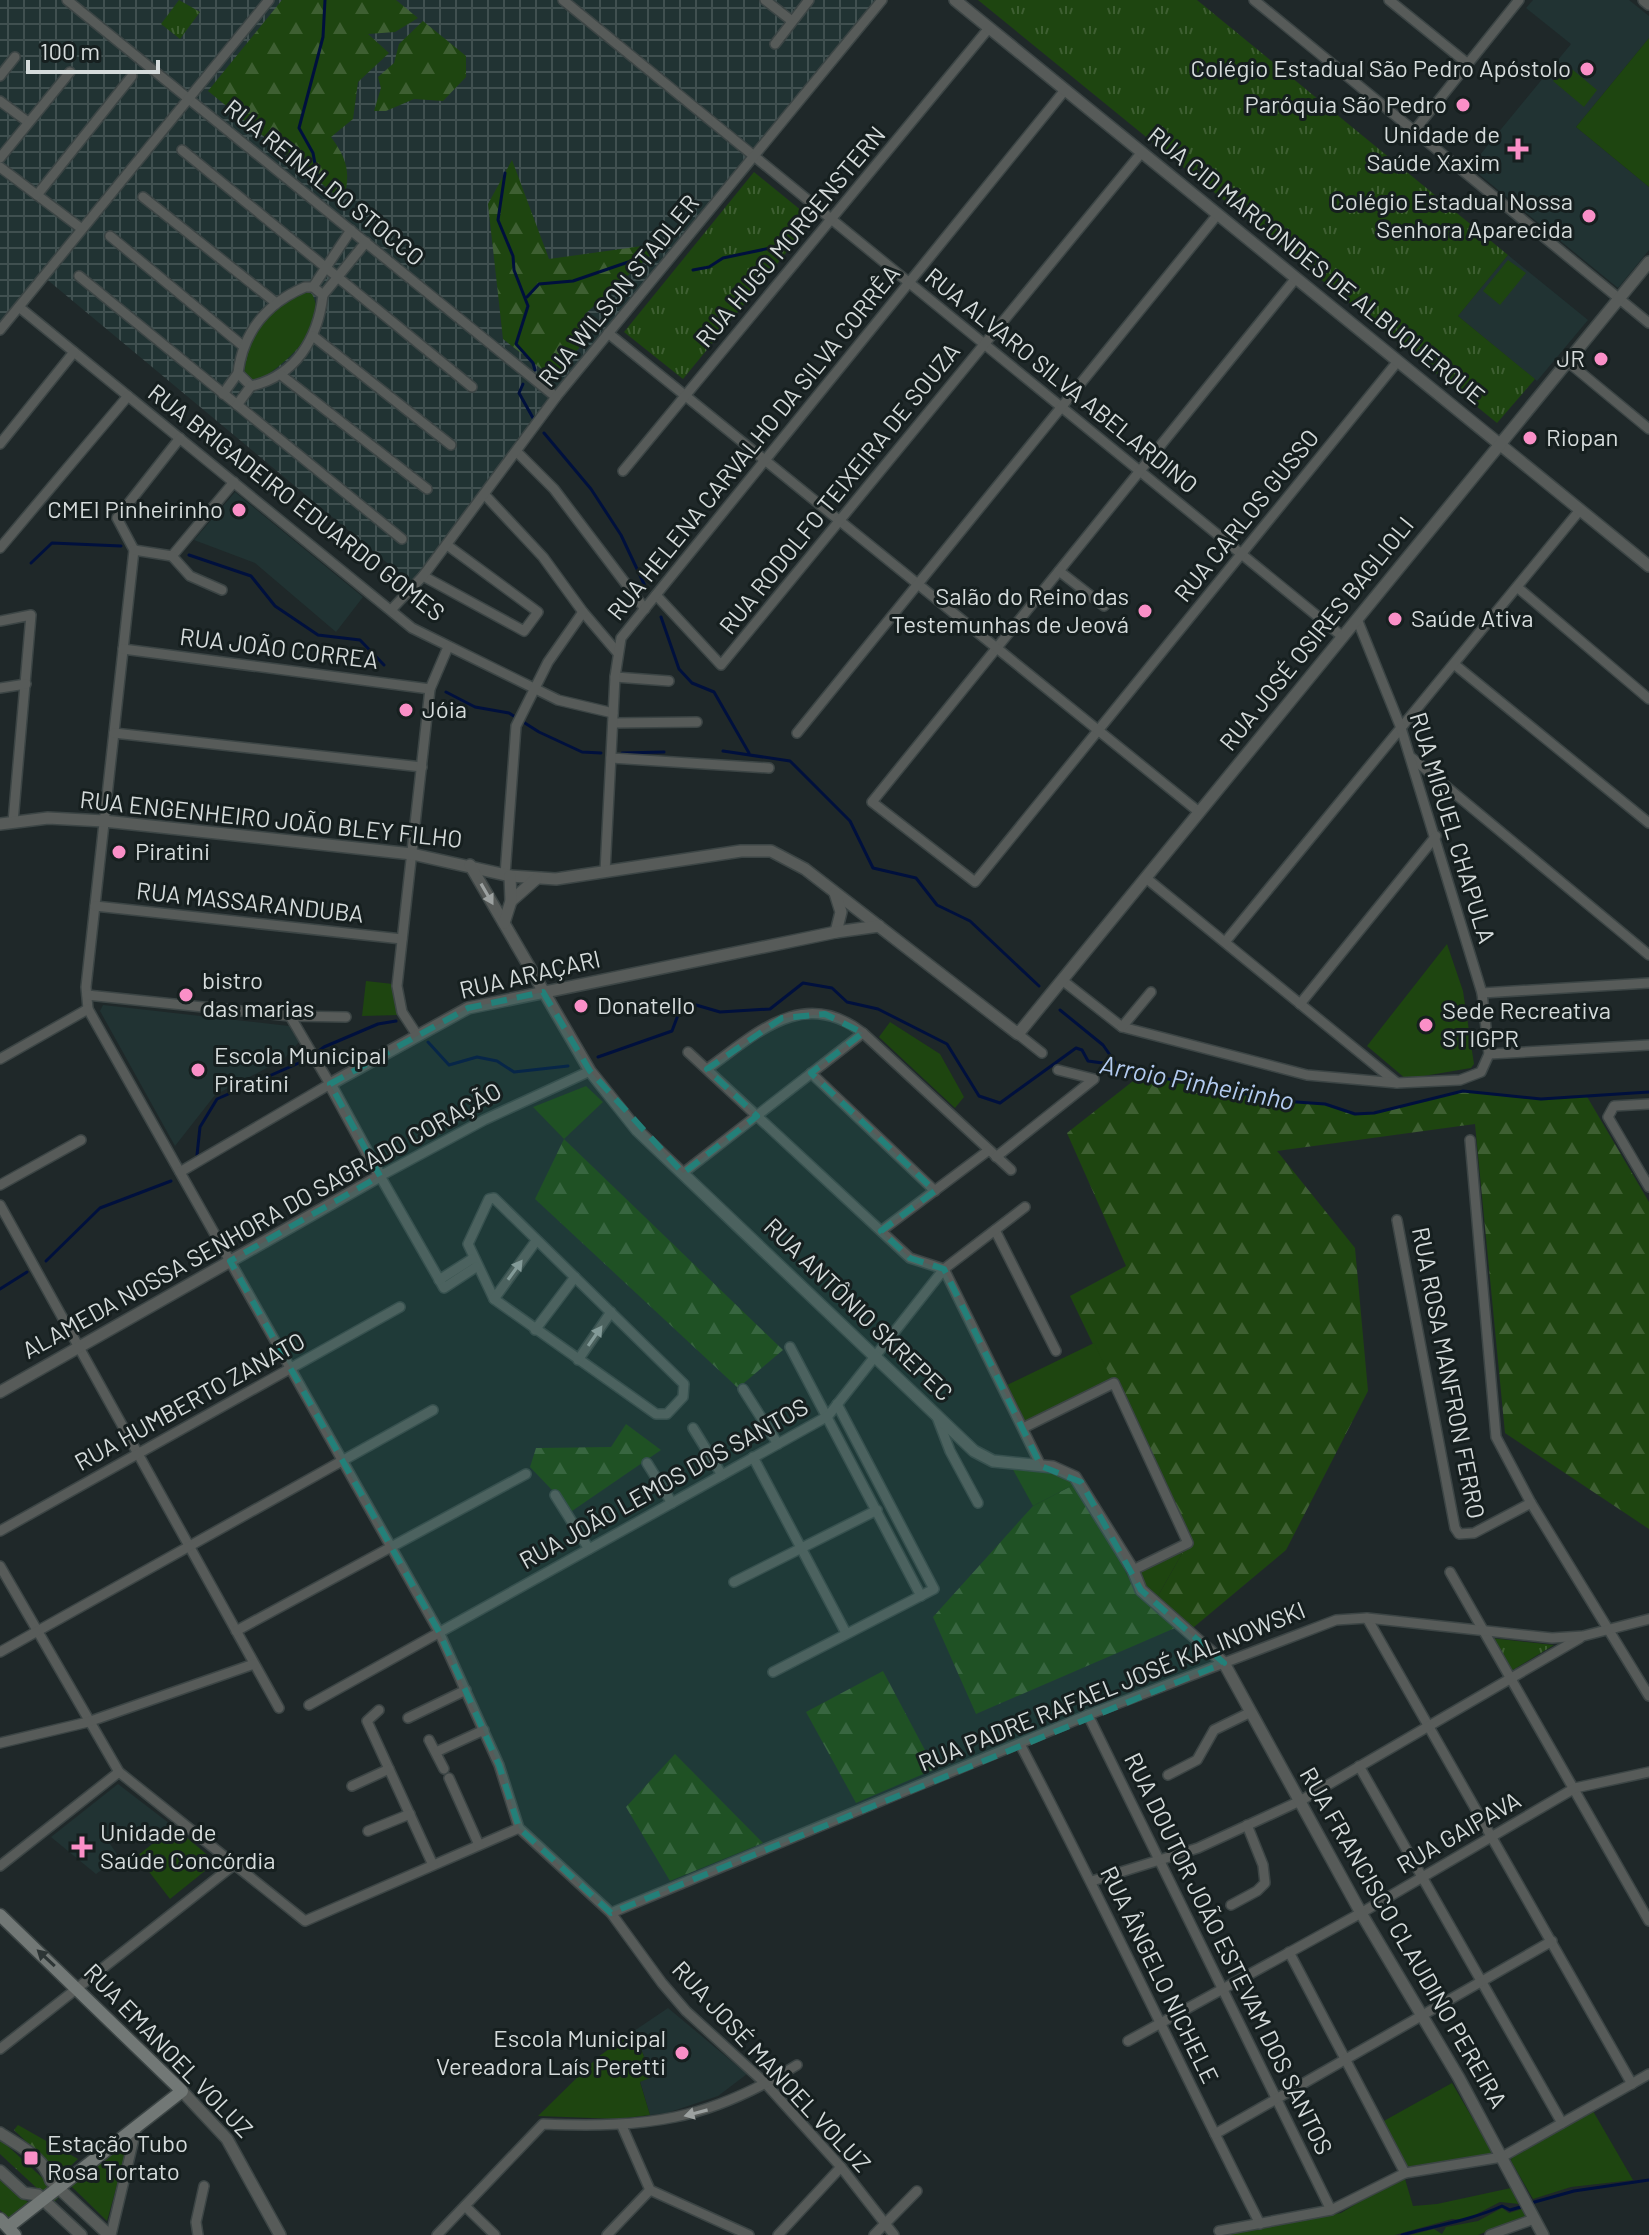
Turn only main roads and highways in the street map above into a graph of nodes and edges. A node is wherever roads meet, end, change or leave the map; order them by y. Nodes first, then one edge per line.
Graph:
1 (0, 1915) edge
2 (6, 2228) edge

2 -> 1 main road, RUA EMANOEL VOLUZ

